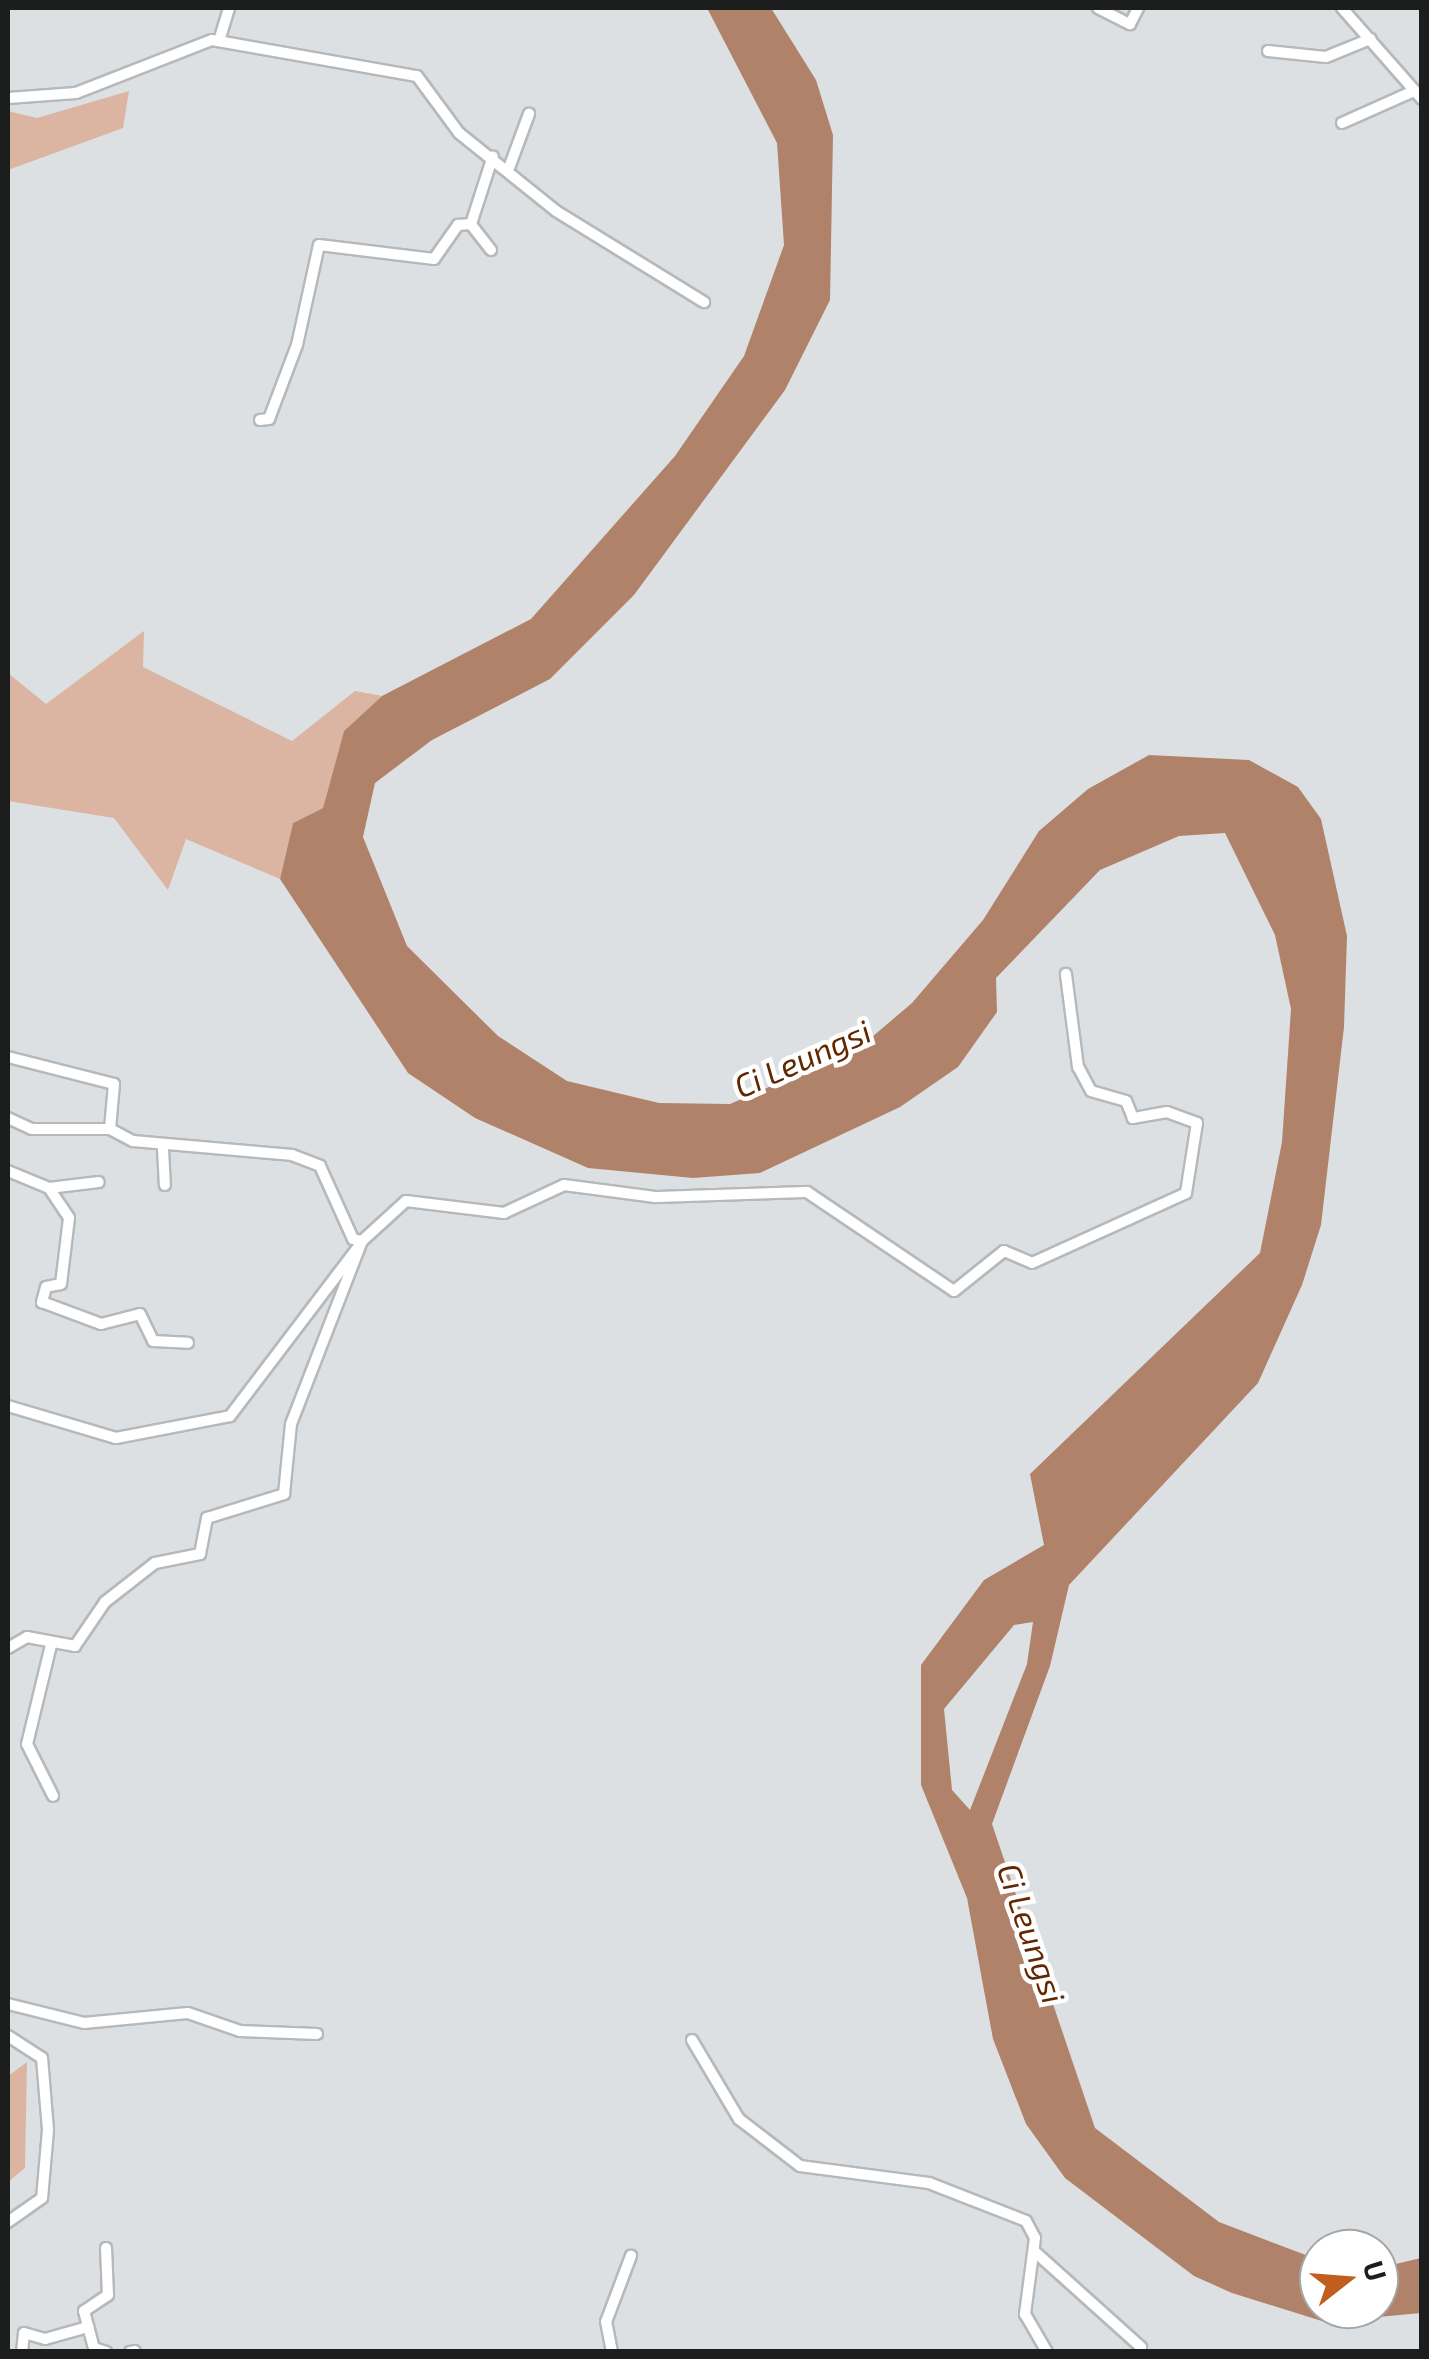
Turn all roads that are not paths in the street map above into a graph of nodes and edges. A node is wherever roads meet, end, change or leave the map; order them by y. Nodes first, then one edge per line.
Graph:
1 (228, 8) edge
2 (1098, 8) edge
3 (1138, 8) edge
4 (1342, 8) edge
5 (1370, 39) junction
6 (219, 41) junction
7 (1268, 51) dead end
8 (1418, 95) edge
9 (8, 98) edge
10 (529, 114) dead end
11 (1342, 123) dead end
12 (492, 156) junction
13 (509, 168) junction
14 (471, 224) junction
15 (491, 250) dead end
16 (704, 302) dead end
17 (260, 420) dead end
18 (1066, 974) dead end
19 (8, 1057) edge
20 (8, 1119) edge
21 (8, 1128) edge
22 (110, 1129) junction
23 (163, 1149) junction
24 (8, 1170) edge
25 (99, 1182) dead end
26 (165, 1185) dead end
27 (49, 1188) junction
28 (362, 1241) junction
29 (188, 1343) dead end
30 (8, 1406) edge
31 (51, 1645) junction
32 (8, 1648) edge
33 (53, 1796) dead end
34 (8, 2004) edge
35 (317, 2034) dead end
36 (8, 2036) edge
37 (692, 2040) dead end
38 (8, 2222) edge
39 (106, 2248) dead end
40 (1034, 2251) junction
41 (632, 2256) dead end
42 (88, 2327) junction
43 (1142, 2347) dead end
44 (104, 2351) edge
45 (22, 2352) edge
46 (612, 2352) edge
47 (1047, 2352) edge

1 - 6 street
2 - 3 street
4 - 5 street
5 - 7 street
5 - 8 street
6 - 9 street
6 - 12 street
8 - 11 street
10 - 13 street
12 - 13 street
12 - 14 street
13 - 16 street
14 - 15 street
14 - 17 street
18 - 28 street
19 - 22 street
20 - 21 street
20 - 22 street
22 - 23 street
23 - 26 street
23 - 28 street
24 - 27 street
25 - 27 street
27 - 29 street
28 - 30 street
28 - 31 street
31 - 32 street
31 - 33 street
34 - 35 street
36 - 38 street
37 - 40 street
39 - 42 street
40 - 43 street
40 - 47 street
41 - 46 street
42 - 44 street
42 - 45 street

